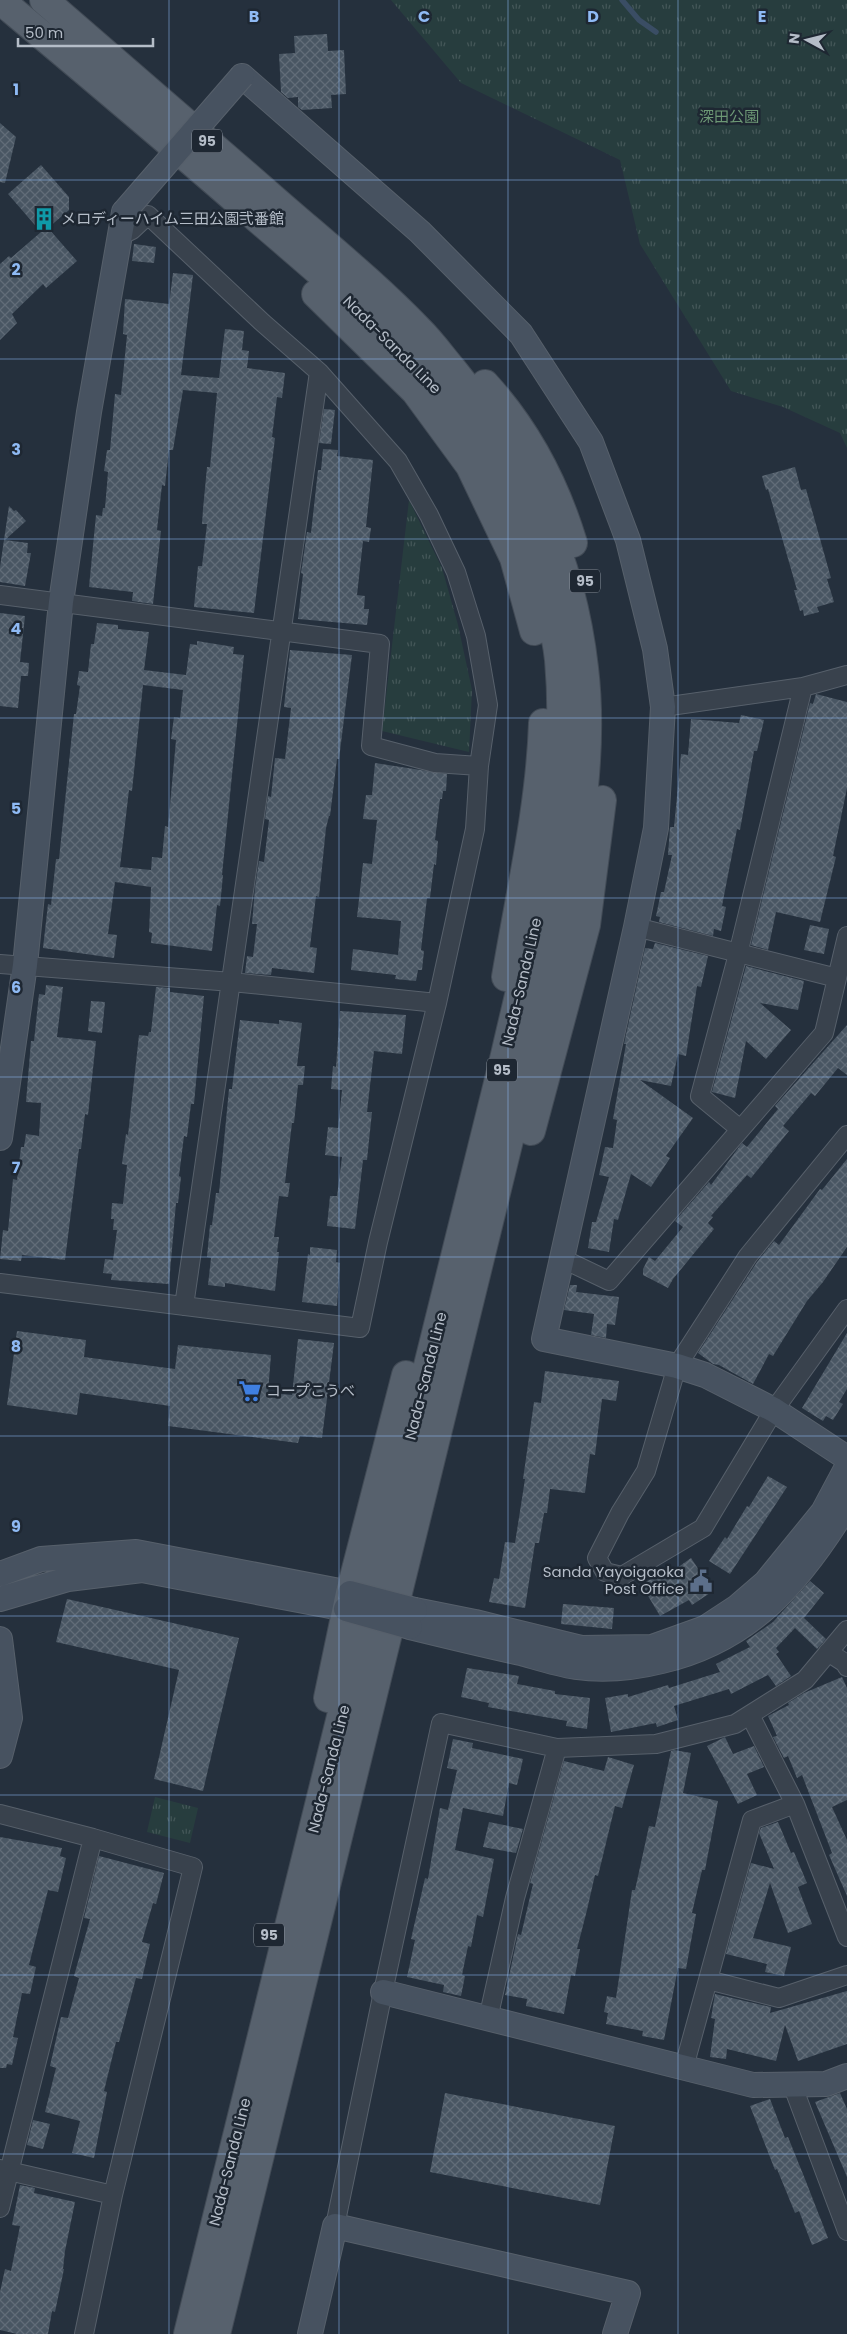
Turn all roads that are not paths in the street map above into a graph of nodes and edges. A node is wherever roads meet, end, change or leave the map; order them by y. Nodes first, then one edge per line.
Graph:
1 (0, 0) edge
2 (44, 0) edge
3 (69, 0) edge
4 (0, 25) edge
5 (257, 160) junction
6 (120, 236) junction
7 (266, 246) junction
8 (370, 282) junction
9 (386, 334) junction
10 (319, 372) junction
11 (0, 595) edge
12 (61, 602) junction
13 (283, 631) junction
14 (847, 675) edge
15 (803, 687) junction
16 (663, 707) junction
17 (479, 766) junction
18 (547, 873) junction
19 (564, 916) junction
20 (636, 927) junction
21 (847, 936) edge
22 (738, 954) junction
23 (0, 964) edge
24 (25, 965) junction
25 (837, 978) junction
26 (232, 982) junction
27 (438, 1003) junction
28 (501, 1010) junction
29 (535, 1115) junction
30 (740, 1129) junction
31 (847, 1135) edge
32 (0, 1138) edge
33 (561, 1258) junction
34 (0, 1284) edge
35 (184, 1306) junction
36 (847, 1309) edge
37 (677, 1366) junction
38 (774, 1410) junction
39 (847, 1458) edge
40 (847, 1467) edge
41 (847, 1505) edge
42 (0, 1574) edge
43 (0, 1599) edge
44 (348, 1601) junction
45 (412, 1618) junction
46 (847, 1630) edge
47 (0, 1640) edge
48 (828, 1652) junction
49 (847, 1667) edge
50 (750, 1715) junction
51 (557, 1748) junction
52 (0, 1756) edge
53 (795, 1804) junction
54 (0, 1814) edge
55 (93, 1838) junction
56 (847, 1937) edge
57 (847, 1975) edge
58 (708, 1980) junction
59 (382, 1992) junction
60 (488, 2019) junction
61 (684, 2067) junction
62 (847, 2076) edge
63 (792, 2084) junction
64 (5, 2170) edge
65 (113, 2195) junction
66 (0, 2208) edge
67 (335, 2226) junction
68 (847, 2231) edge
69 (239, 2241) junction
70 (205, 2263) junction
71 (84, 2334) edge
72 (188, 2334) edge
73 (216, 2334) edge
74 (310, 2334) edge
75 (615, 2334) edge

1 - 9 main road, Nada-Sanda Line / 95
2 - 8 main road, Nada-Sanda Line / 95
3 - 5 main road, 95
4 - 7 main road, 95
5 - 8 main road, 95
5 - 29 main road, 95
6 - 10 street
6 - 12 street
6 - 16 street, bridge
7 - 9 main road, 95
7 - 28 main road, 95
8 - 19 main road, Nada-Sanda Line / 95
9 - 18 main road, Nada-Sanda Line / 95
10 - 13 street
10 - 17 street
11 - 12 street
12 - 13 street
12 - 24 street
13 - 17 street
13 - 26 street
14 - 15 street
15 - 16 street
15 - 22 street
16 - 20 street
17 - 27 street
18 - 28 main road, 95
18 - 70 main road, Nada-Sanda Line / 95
19 - 29 main road, 95
19 - 69 main road, Nada-Sanda Line / 95
20 - 22 street
20 - 33 street
21 - 25 street
22 - 25 street
22 - 30 street
23 - 24 street
24 - 26 street
24 - 32 street
25 - 30 street
26 - 27 street
26 - 35 street
27 - 35 street
28 - 44 main road, 95
29 - 45 main road, 95
30 - 33 street
31 - 37 street
33 - 37 street
34 - 35 street
36 - 38 street
37 - 38 street
37 - 38 street
38 - 39 street
40 - 45 street
41 - 45 street
42 - 44 street
43 - 44 street
44 - 45 street, bridge
44 - 70 main road, 95
45 - 69 main road, 95
46 - 48 street
47 - 52 street
48 - 49 street
48 - 50 street
50 - 51 street
50 - 53 street
51 - 59 street
51 - 60 street
53 - 56 street
53 - 58 street
54 - 55 street
55 - 64 street
55 - 65 street
57 - 58 street
58 - 61 street
59 - 60 street
59 - 67 street
60 - 61 street
61 - 63 street
62 - 63 street
63 - 68 street
64 - 65 street
64 - 66 street
65 - 71 street
67 - 74 street
67 - 75 street
69 - 73 main road, Nada-Sanda Line / 95
70 - 72 main road, Nada-Sanda Line / 95

